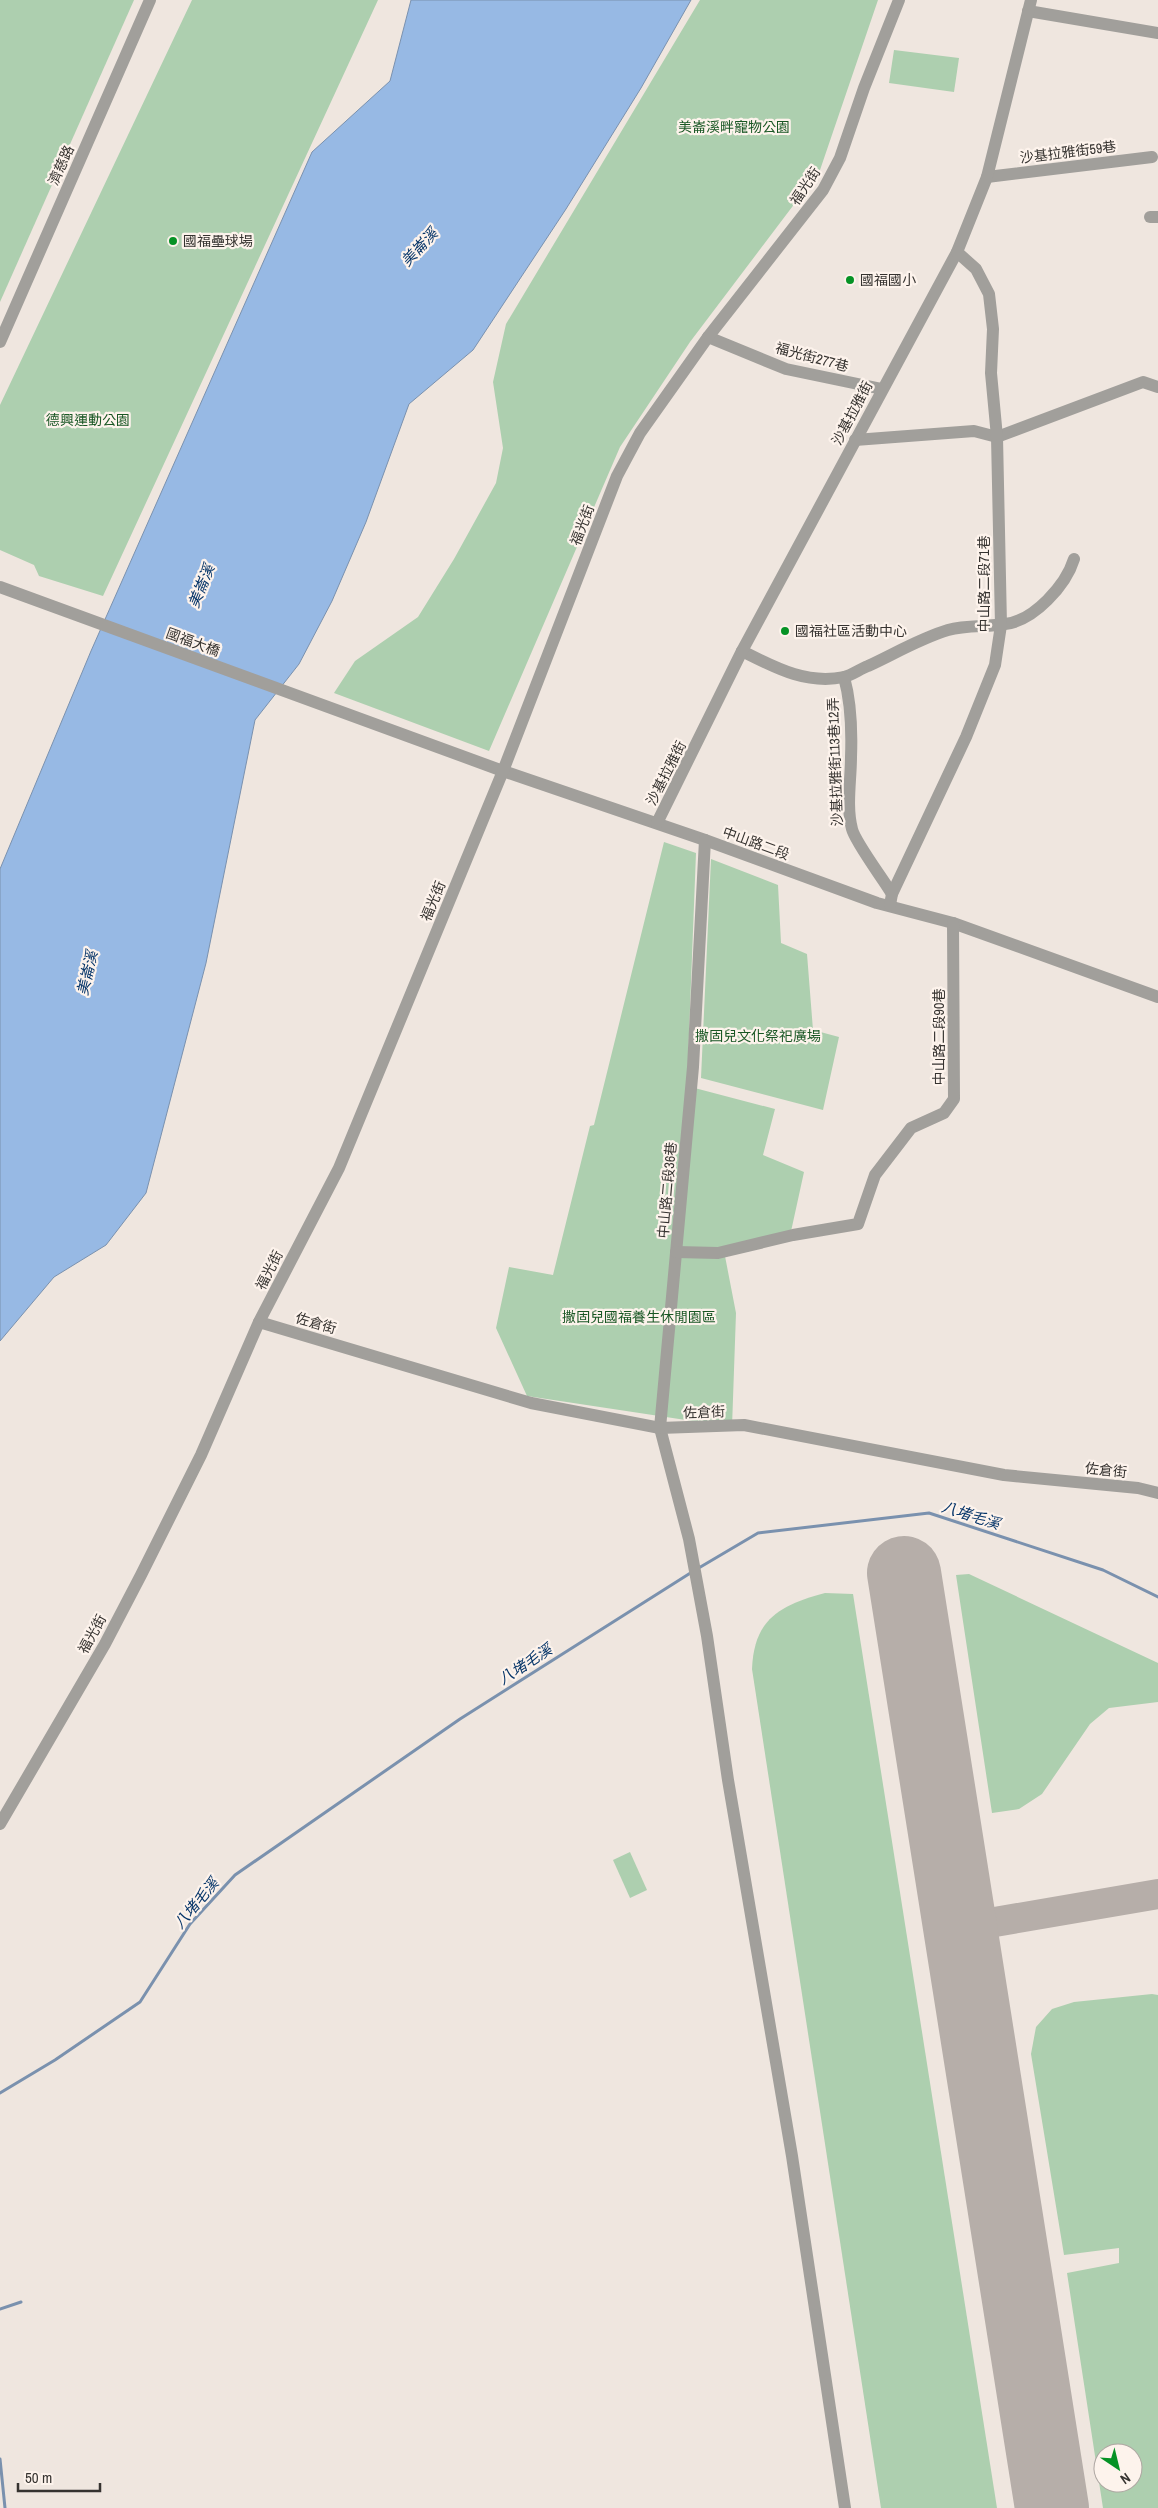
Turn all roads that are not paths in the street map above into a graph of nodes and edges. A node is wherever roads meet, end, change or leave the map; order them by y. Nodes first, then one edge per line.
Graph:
1 (150, 0) edge
2 (899, 0) edge
3 (1030, 5) edge
4 (1158, 33) edge
5 (1152, 157) dead end
6 (987, 177) junction
7 (956, 252) junction
8 (708, 337) junction
9 (0, 342) edge
10 (1158, 387) edge
11 (882, 389) junction
12 (998, 437) junction
13 (855, 440) junction
14 (1074, 559) dead end
15 (0, 587) edge
16 (1001, 625) junction
17 (742, 652) junction
18 (844, 677) junction
19 (344, 713) joint
20 (503, 771) junction
21 (657, 823) junction
22 (705, 840) junction
23 (891, 900) junction
24 (953, 923) junction
25 (1158, 997) edge
26 (676, 1252) junction
27 (259, 1322) junction
28 (660, 1428) junction
29 (1158, 1493) edge
30 (0, 1824) edge
31 (845, 2508) edge

1 - 9 street, 濟慈路
2 - 8 street, 福光街
3 - 4 street
3 - 6 street, 沙基拉雅街
5 - 6 street, 沙基拉雅街59巷
6 - 7 street, 沙基拉雅街
7 - 11 street, 沙基拉雅街
7 - 12 street, 中山路二段71巷
8 - 11 street, 福光街277巷
8 - 20 street, 福光街
10 - 12 street
11 - 13 street, 沙基拉雅街
12 - 13 street
12 - 16 street, 中山路二段71巷
13 - 17 street, 沙基拉雅街
14 - 16 street
15 - 19 street, 國福大橋
16 - 18 street
16 - 23 street, 中山路二段71巷
17 - 18 street
17 - 21 street, 沙基拉雅街
18 - 23 street, 沙基拉雅街113巷12弄
19 - 20 street, 中山路二段
20 - 21 street, 中山路二段
20 - 27 street, 福光街
21 - 22 street, 中山路二段
22 - 23 street, 中山路二段
22 - 26 street, 中山路二段36巷
23 - 24 street, 中山路二段
24 - 25 street, 中山路二段
24 - 26 street, 中山路二段90巷
26 - 28 street, 中山路二段36巷
27 - 28 street, 佐倉街
27 - 30 street, 福光街
28 - 29 street, 佐倉街
28 - 31 street, 中山路二段36巷

